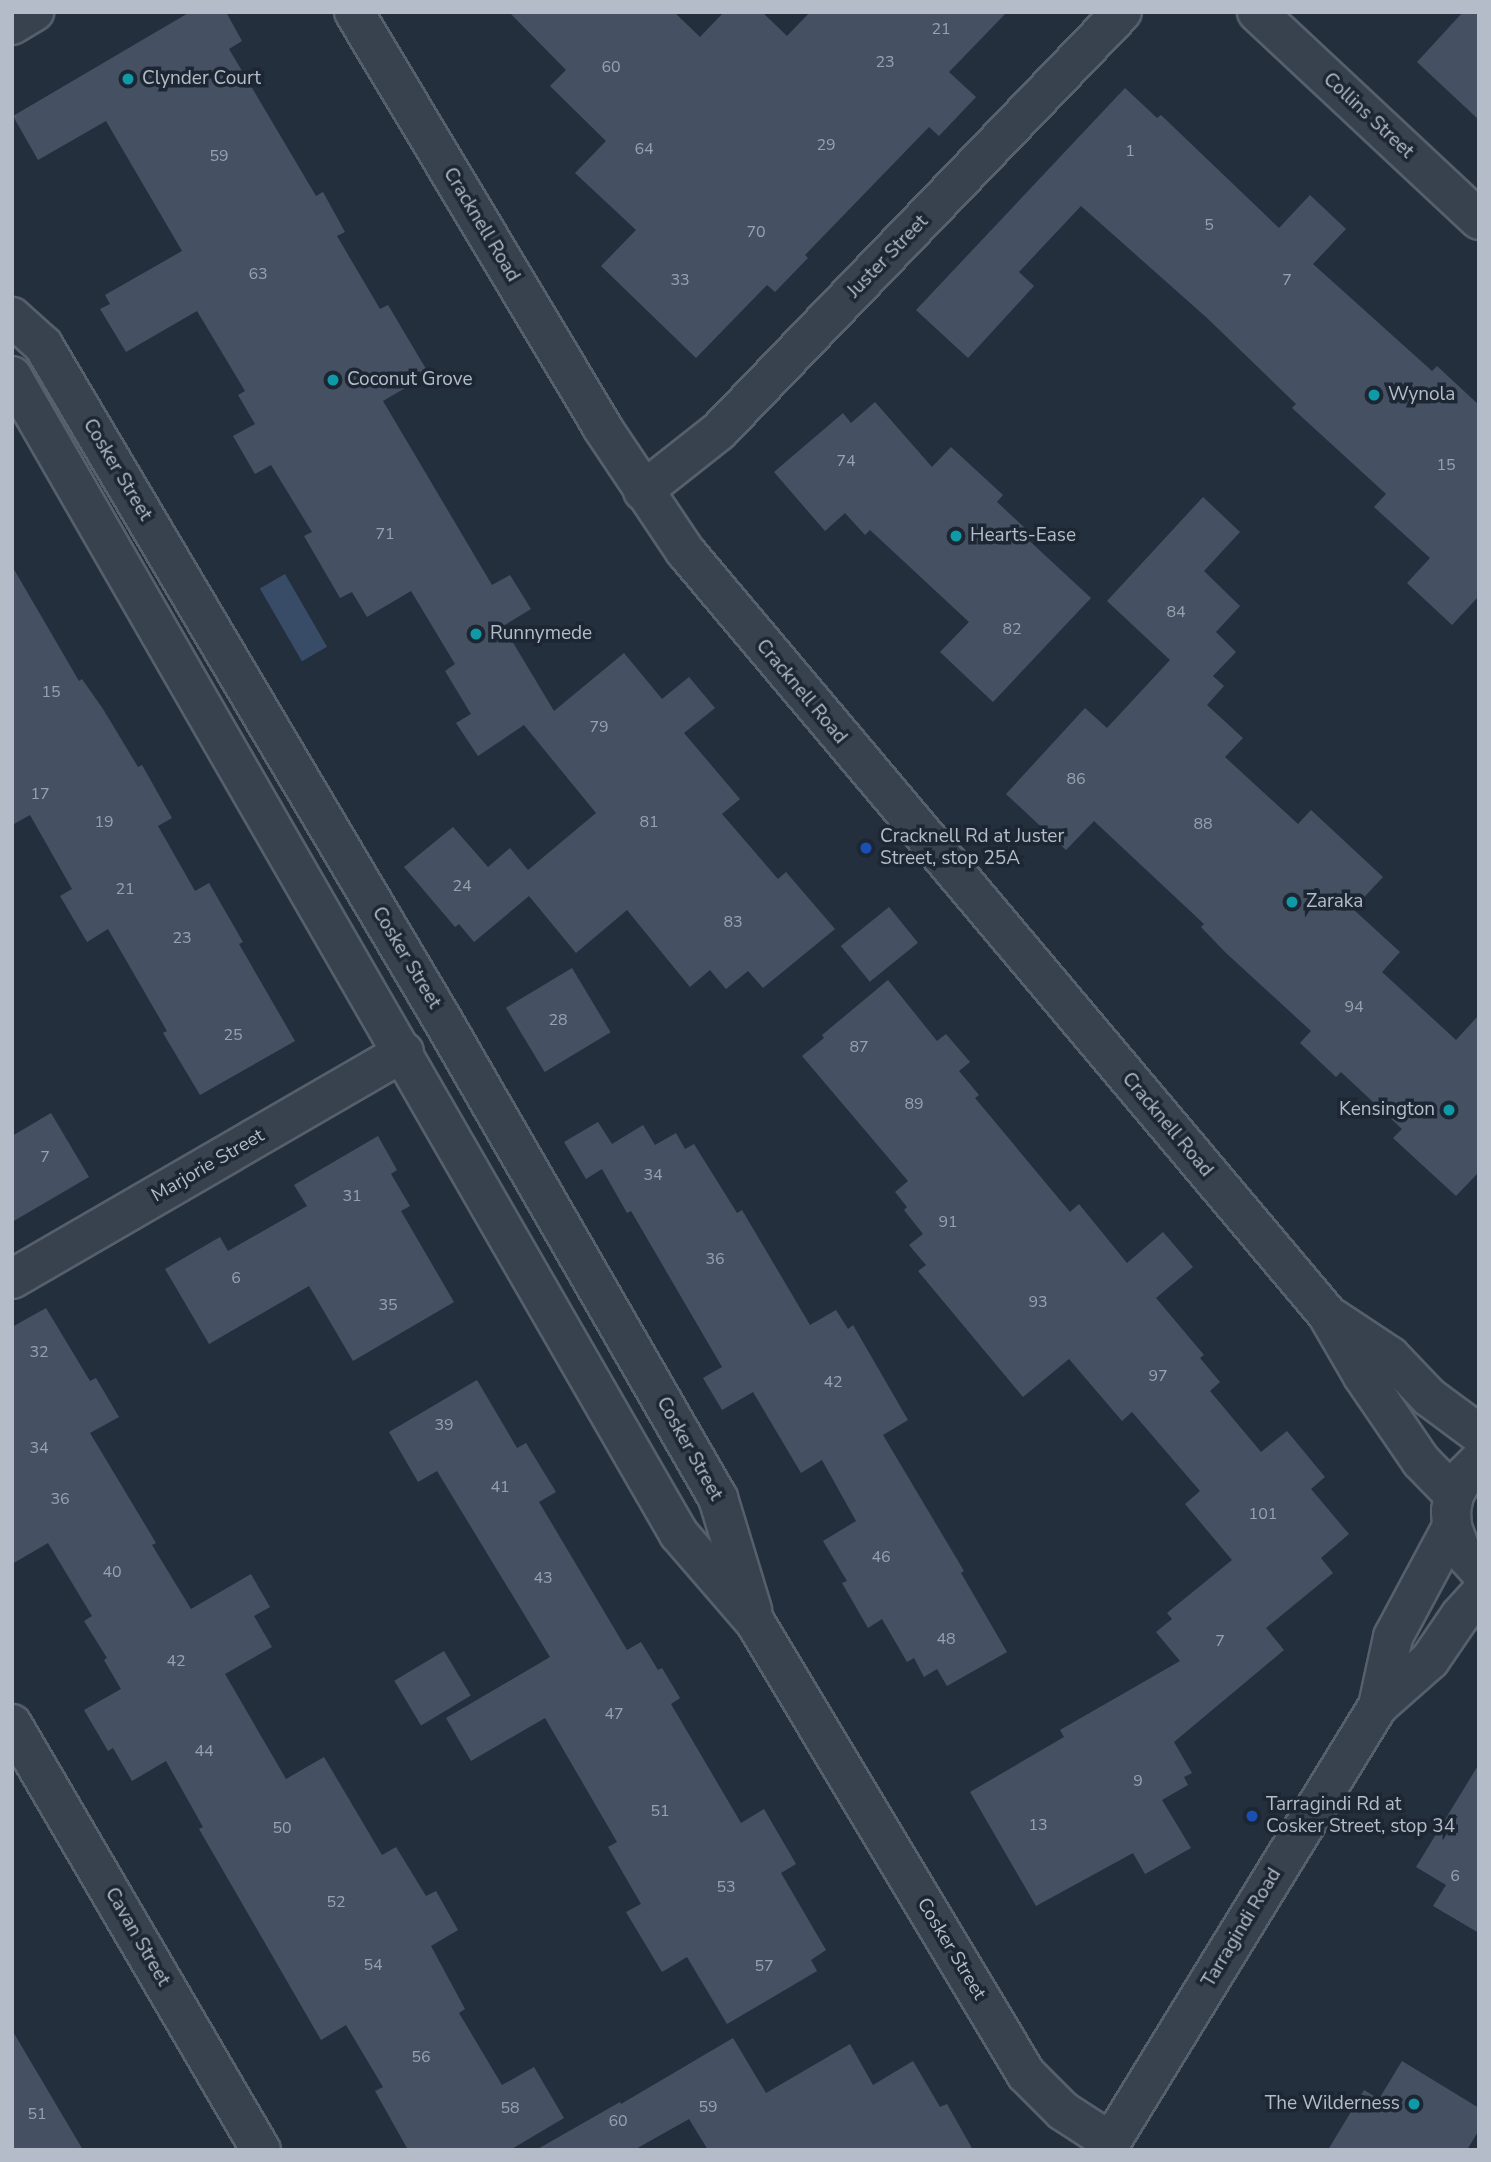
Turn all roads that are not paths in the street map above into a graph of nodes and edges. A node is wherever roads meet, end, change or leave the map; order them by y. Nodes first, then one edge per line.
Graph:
1 (34, 12) edge
2 (354, 12) edge
3 (1122, 12) edge
4 (1257, 12) edge
5 (12, 25) edge
6 (1479, 220) edge
7 (12, 317) edge
8 (12, 376) edge
9 (643, 491) junction
10 (404, 1052) junction
11 (12, 1279) edge
12 (1327, 1314) junction
13 (1479, 1434) edge
14 (1479, 1461) edge
15 (1453, 1511) junction
16 (1479, 1570) edge
17 (1479, 1595) edge
18 (755, 1622) junction
19 (1378, 1706) junction
20 (12, 1724) edge
21 (1109, 2146) edge
22 (261, 2150) edge

1 - 5 street
2 - 9 street, Cracknell Road
3 - 9 street, Juster Street
4 - 6 street, Collins Street
7 - 18 street, Cosker Street
8 - 10 street, Cosker Street
9 - 12 street, Cracknell Road
10 - 11 street, Marjorie Street
10 - 18 street, Cosker Street
12 - 13 street, Cracknell Road
12 - 15 street, Cracknell Road
14 - 15 street, Tarragindi Road
15 - 16 street, Cracknell Road
15 - 19 street, Tarragindi Road
17 - 19 street, Tarragindi Road
18 - 21 street, Cosker Street
19 - 21 street, Tarragindi Road
20 - 22 street, Cavan Street

